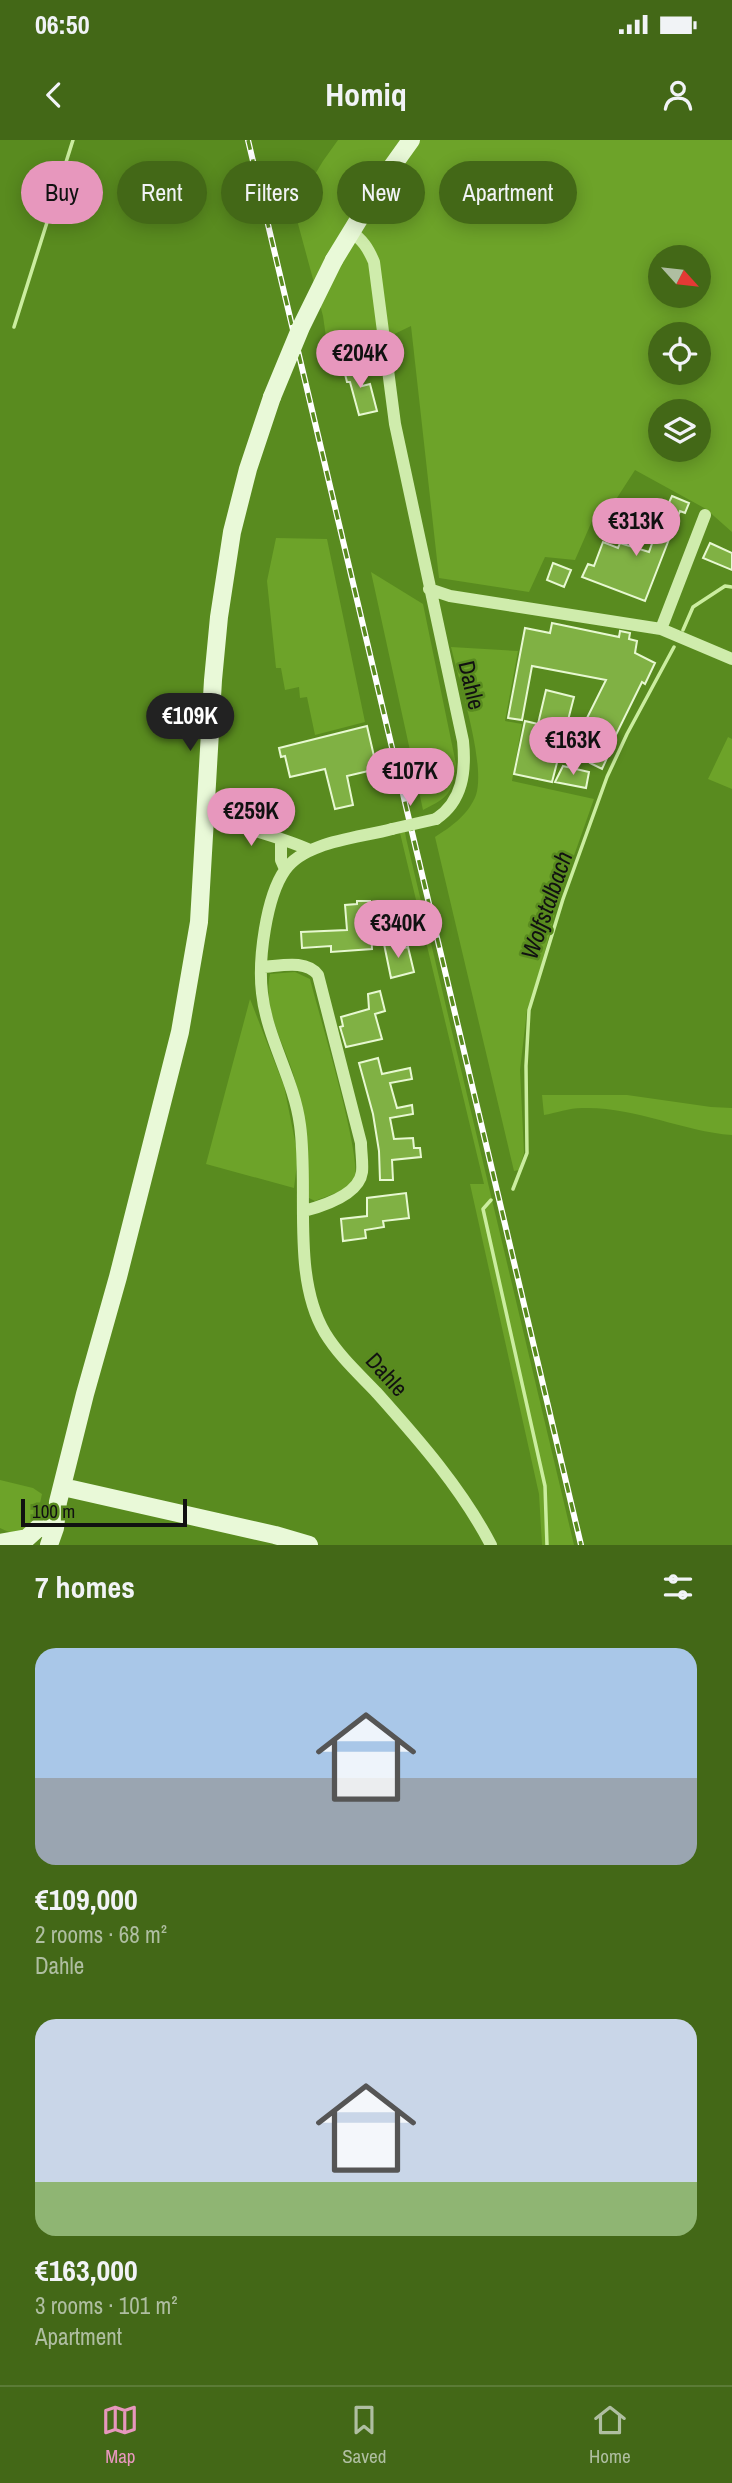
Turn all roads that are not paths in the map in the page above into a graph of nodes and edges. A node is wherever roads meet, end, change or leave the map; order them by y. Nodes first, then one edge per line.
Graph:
1 (411, 140) edge
2 (350, 231) junction
3 (705, 515) dead end
4 (429, 589) junction
5 (661, 629) junction
6 (732, 659) edge
7 (206, 815) junction
8 (281, 839) junction
9 (310, 850) junction
10 (285, 869) junction
11 (262, 967) junction
12 (304, 1211) junction
13 (60, 1494) junction
14 (51, 1535) edge
15 (0, 1543) edge
16 (37, 1545) edge
17 (310, 1545) edge
18 (491, 1545) edge

1 - 2 main road
2 - 4 street, Dahle
2 - 7 main road, bridge
3 - 5 street
4 - 5 street
4 - 9 street, Dahle, bridge
5 - 6 street
7 - 8 street
7 - 13 main road
8 - 9 street
8 - 10 street, Dahle
9 - 10 street, Dahle
10 - 11 street, Dahle
11 - 12 street, Dahle
11 - 12 street
12 - 18 street, Dahle
13 - 14 main road
13 - 17 main road
14 - 15 main road
14 - 16 main road

